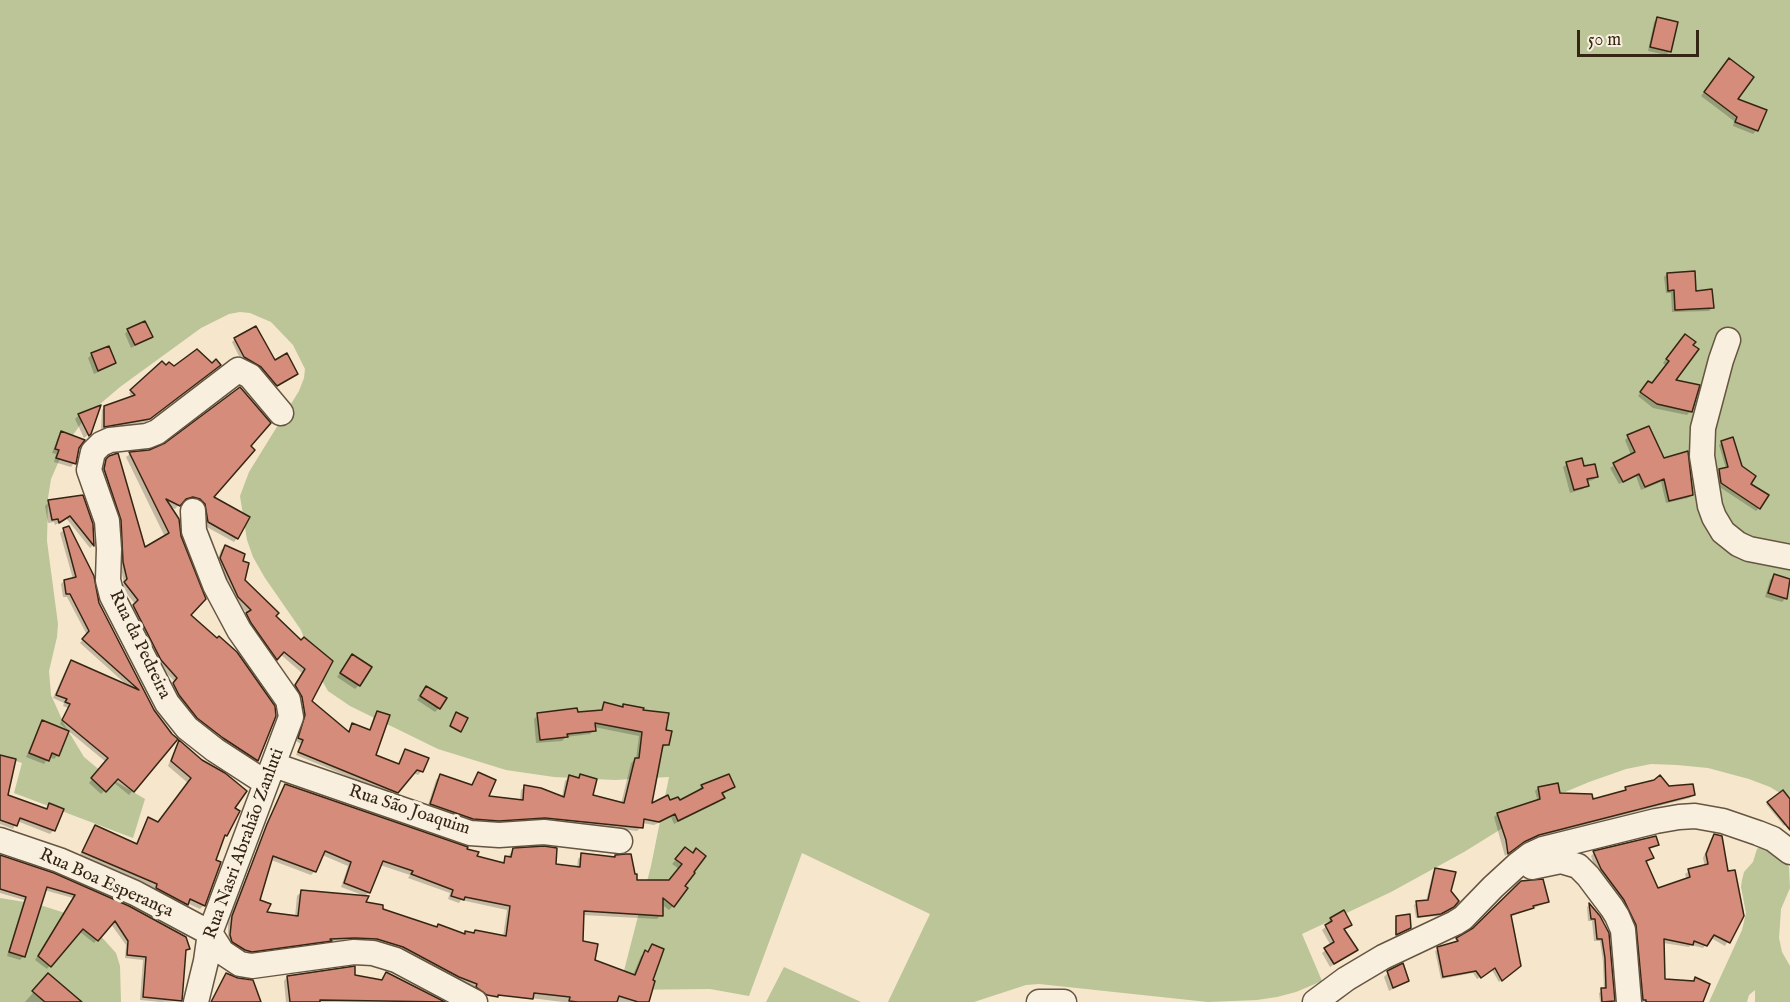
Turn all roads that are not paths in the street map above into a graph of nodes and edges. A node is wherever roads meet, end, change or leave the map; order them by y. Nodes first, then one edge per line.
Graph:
1 (1728, 340) dead end
2 (281, 413) dead end
3 (193, 510) dead end
4 (1790, 557) edge
5 (270, 774) junction
6 (0, 840) edge
7 (620, 841) dead end
8 (1790, 852) edge
9 (1493, 887) junction
10 (210, 933) junction
11 (196, 1002) edge
12 (475, 1002) edge
13 (1040, 1002) edge
14 (1064, 1002) edge
15 (1315, 1002) edge
16 (1629, 1002) edge

1 - 4 street
2 - 5 street, Rua da Pedreira
3 - 5 street, Rua Nasri Abrahão Zanluti
5 - 7 street, Rua São Joaquim
5 - 10 street, Rua Nasri Abrahão Zanluti
6 - 10 street, Rua Boa Esperança
8 - 9 street
9 - 15 street
9 - 16 street
10 - 11 street, Rua Nasri Abrahão Zanluti
10 - 12 street
13 - 14 street

